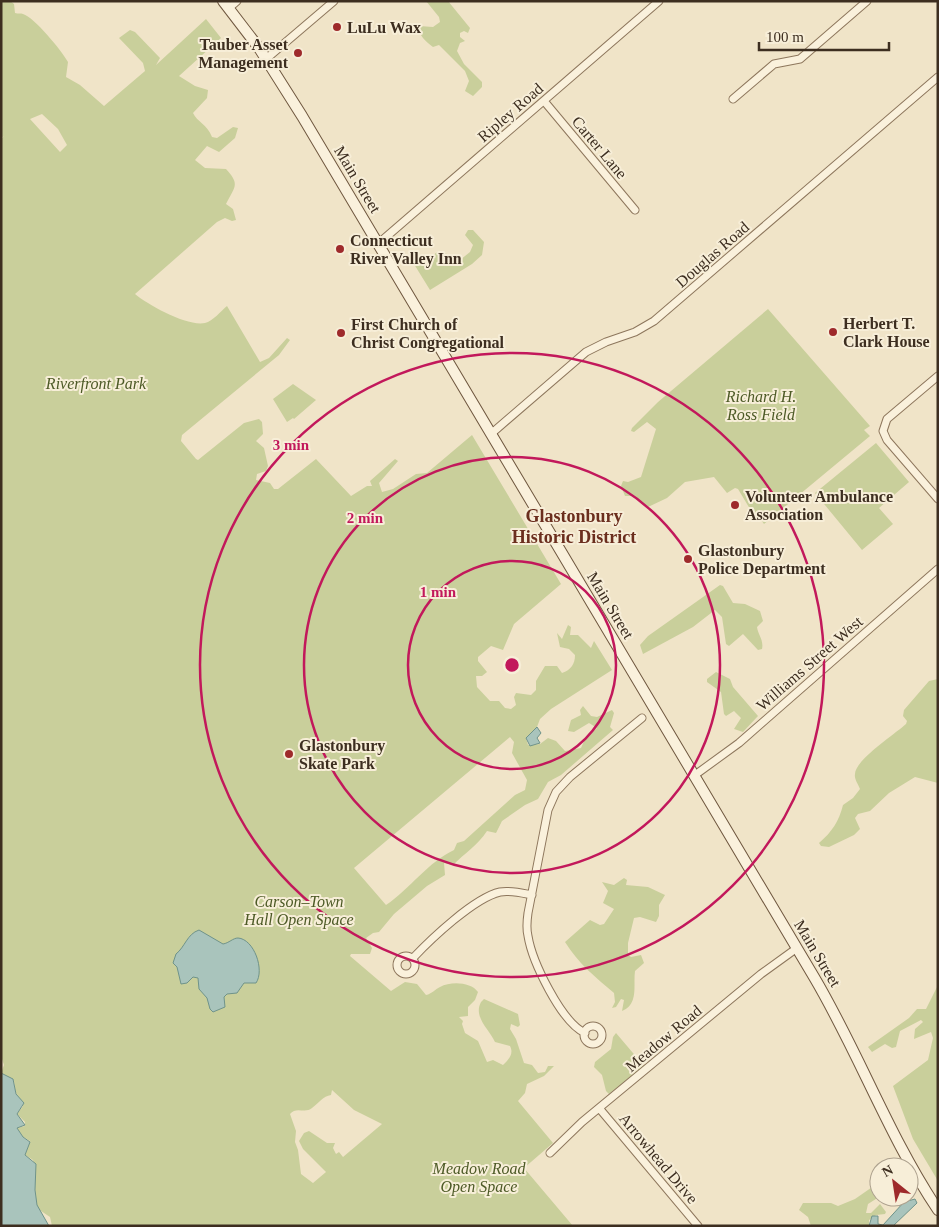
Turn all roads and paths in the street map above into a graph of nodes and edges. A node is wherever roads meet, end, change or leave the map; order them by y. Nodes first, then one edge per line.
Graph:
1 (334, 1) edge
2 (659, 1) edge
3 (867, 1) edge
4 (230, 4) edge
5 (266, 58) junction
6 (938, 77) edge
7 (733, 99) dead end
8 (544, 101) junction
9 (635, 210) dead end
10 (378, 243) junction
11 (938, 376) edge
12 (492, 433) junction
13 (938, 499) edge
14 (938, 569) edge
15 (656, 709) junction
16 (695, 775) junction
17 (532, 895) junction
18 (797, 948) junction
19 (413, 958) dead end
20 (585, 1033) dead end
21 (599, 1108) junction
22 (550, 1153) dead end
23 (938, 1210) edge
24 (698, 1226) edge

1 - 5 street
2 - 8 street, Ripley Road
3 - 7 street
4 - 5 main road, Main Street
5 - 10 main road, Main Street
6 - 12 street, Douglas Road
8 - 9 street, Carter Lane
8 - 10 street, Ripley Road
10 - 12 main road, Main Street
11 - 13 street
12 - 15 main road, Main Street
14 - 16 street, Williams Street West
15 - 16 main road, Main Street
15 - 17 street
16 - 18 main road, Main Street
17 - 19 street
17 - 20 street
18 - 21 street, Meadow Road
18 - 23 main road, Main Street
21 - 22 street, Meadow Road
21 - 24 street, Arrowhead Drive

